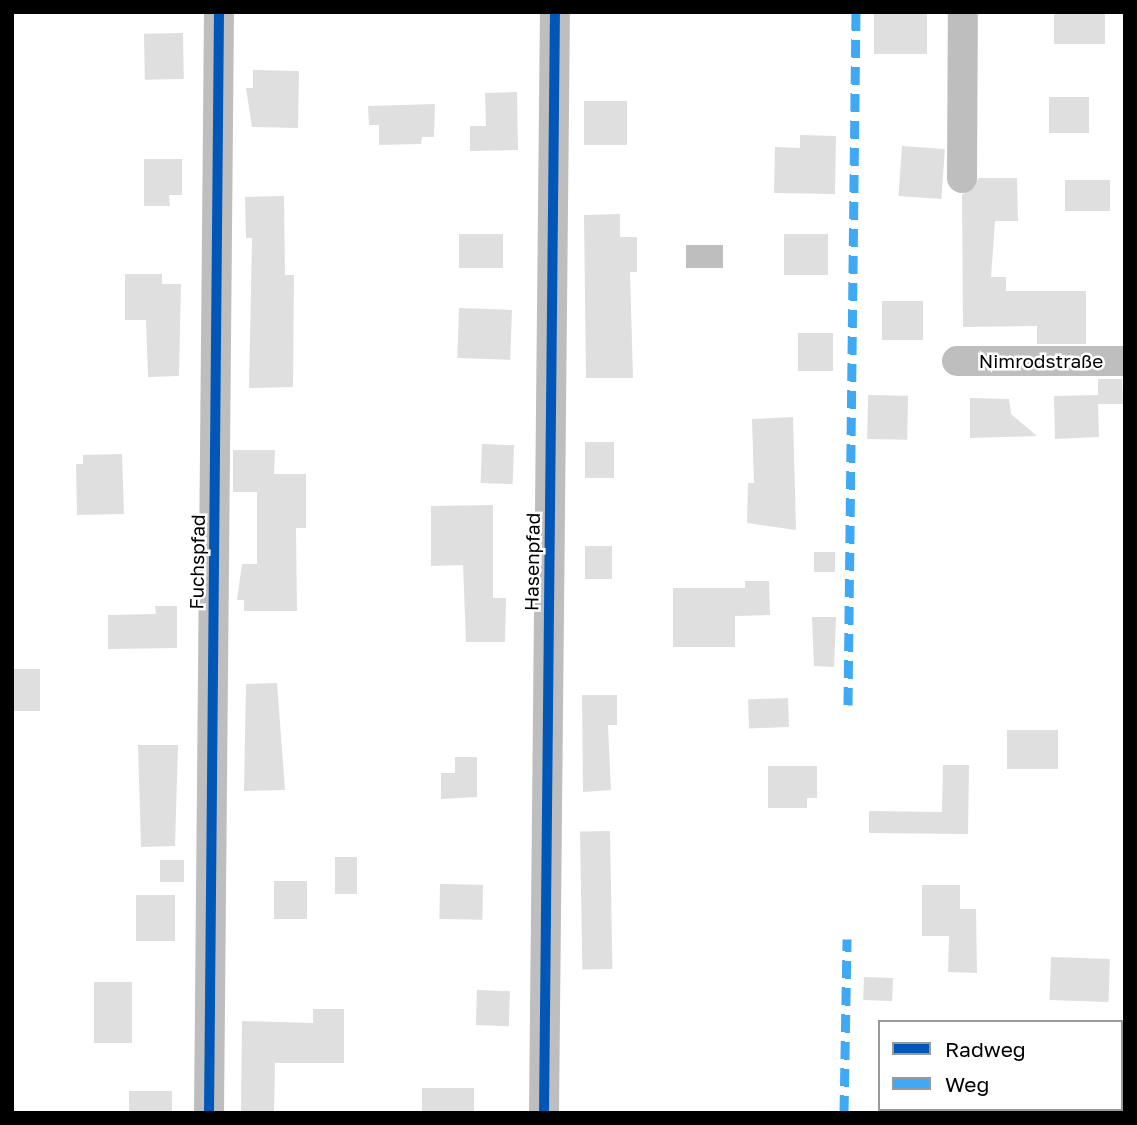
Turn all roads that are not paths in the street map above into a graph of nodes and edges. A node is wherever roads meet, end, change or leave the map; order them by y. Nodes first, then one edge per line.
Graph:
1 (219, 12) edge
2 (555, 12) edge
3 (963, 12) edge
4 (962, 178) dead end
5 (957, 361) dead end
6 (1125, 361) edge
7 (209, 1113) edge
8 (544, 1113) edge

1 - 7 street, Fuchspfad
2 - 8 street, Hasenpfad
3 - 4 street
5 - 6 street, Nimrodstraße

